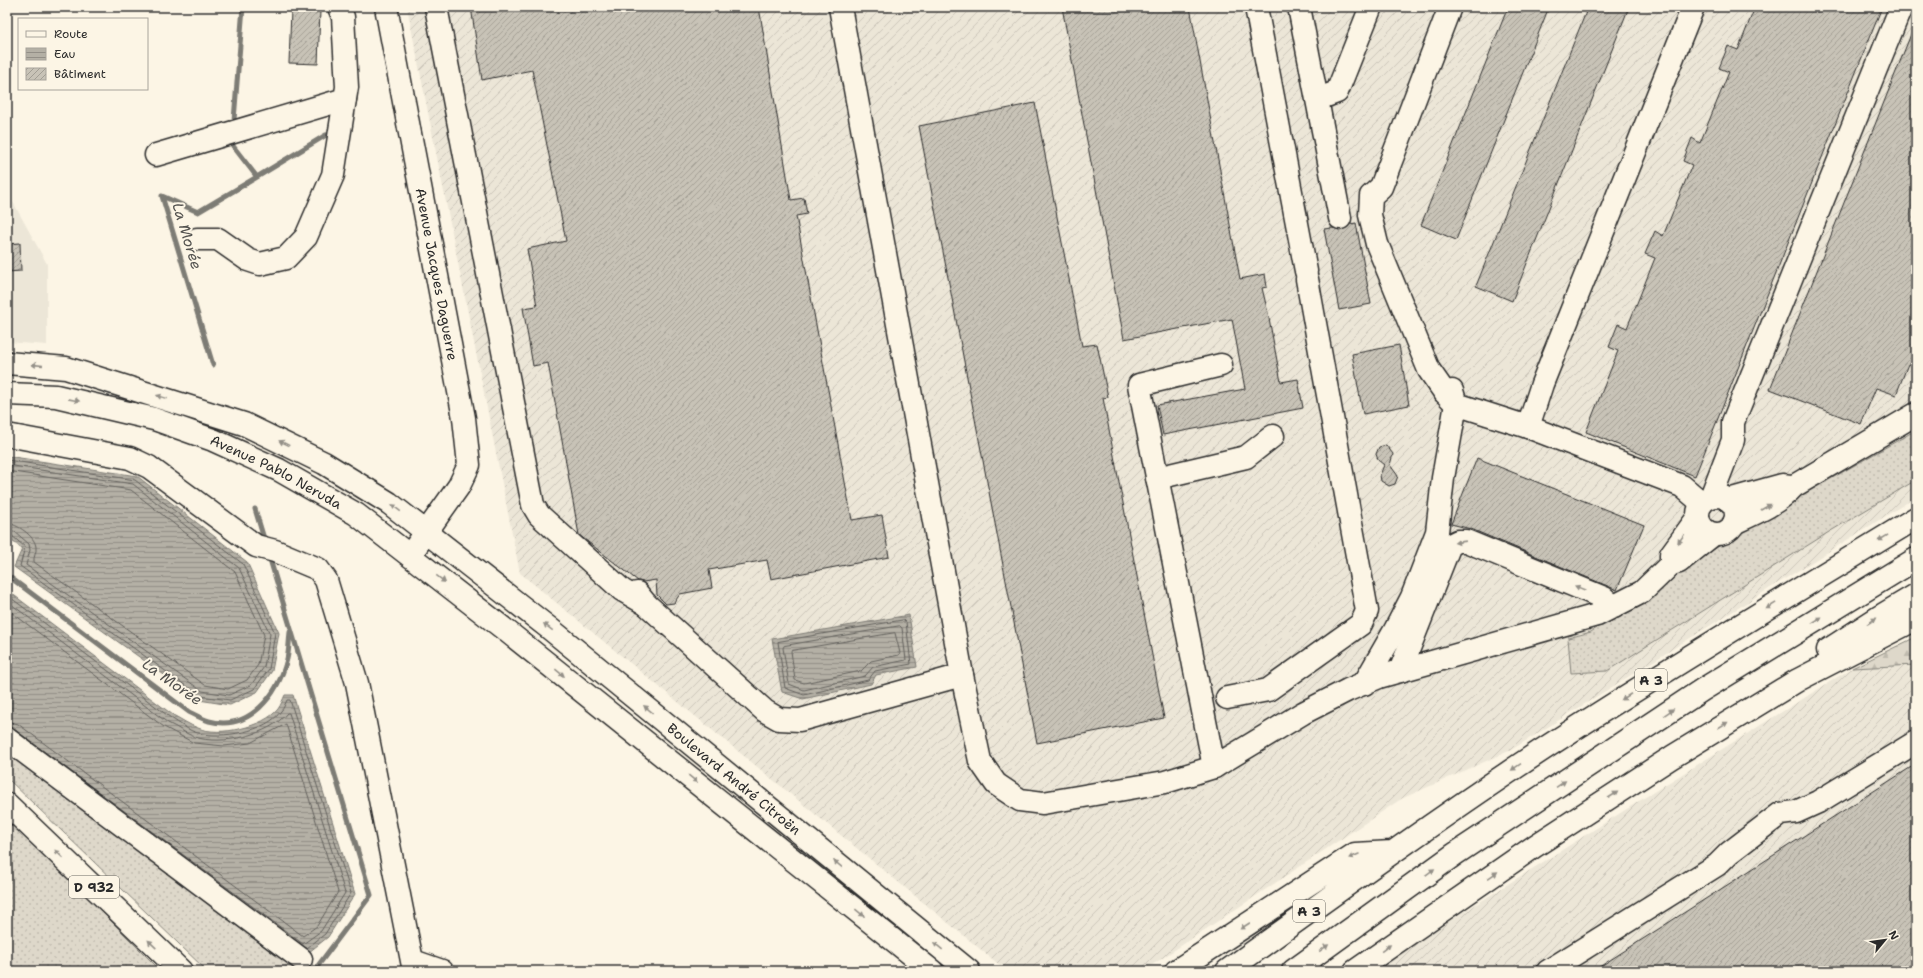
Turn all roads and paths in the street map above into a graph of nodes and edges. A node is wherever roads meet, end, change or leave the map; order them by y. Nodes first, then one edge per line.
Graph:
1 (339, 7) edge
2 (386, 7) edge
3 (436, 7) edge
4 (840, 7) edge
5 (1256, 7) edge
6 (1299, 7) edge
7 (1368, 7) edge
8 (1450, 7) edge
9 (1693, 7) edge
10 (1901, 7) edge
11 (345, 99) junction
12 (1318, 100) junction
13 (156, 155) dead end
14 (1340, 218) dead end
15 (197, 239) dead end
16 (7, 363) edge
17 (1221, 365) dead end
18 (7, 394) edge
19 (1456, 404) junction
20 (1916, 414) edge
21 (1528, 427) junction
22 (7, 435) edge
23 (1273, 436) dead end
24 (1157, 478) junction
25 (1794, 486) junction
26 (1710, 504) junction
27 (1916, 518) edge
28 (1734, 522) junction
29 (427, 532) junction
30 (1714, 534) junction
31 (410, 555) junction
32 (1916, 559) edge
33 (1671, 564) junction
34 (499, 588) joint
35 (1916, 595) edge
36 (1614, 607) junction
37 (1916, 619) edge
38 (508, 632) joint
39 (1400, 671) junction
40 (962, 675) junction
41 (1798, 680) junction
42 (1364, 684) junction
43 (1227, 698) dead end
44 (7, 739) edge
45 (1916, 742) edge
46 (1214, 767) junction
47 (7, 804) edge
48 (1392, 852) junction
49 (301, 959) dead end
50 (414, 966) edge
51 (180, 971) edge
52 (442, 971) edge
53 (932, 971) edge
54 (969, 971) edge
55 (1176, 971) edge
56 (1227, 971) edge
57 (1292, 971) edge
58 (1355, 971) edge
59 (1548, 971) edge

1 - 11 main road
2 - 29 main road, Avenue Jacques Daguerre
3 - 40 main road
4 - 40 main road
5 - 43 main road
6 - 12 main road
7 - 12 main road
8 - 19 main road
9 - 21 main road
10 - 26 main road
11 - 13 main road
11 - 15 main road
12 - 14 main road
29 -> 16 main road, Avenue Pablo Neruda
17 - 24 main road
18 -> 31 main road, Avenue Pablo Neruda
19 - 21 main road
19 - 42 main road
20 - 25 main road
21 - 26 main road
22 - 50 main road
23 - 24 main road
24 - 46 main road
25 - 26 main road
28 -> 25 main road
26 - 28 main road
26 - 30 main road
26 -> 33 main road
27 -> 48 main road, A 3
28 - 30 main road
29 - 31 main road, Avenue Jacques Daguerre
29 - 34 main road, Avenue Pablo Neruda
30 - 33 main road
31 -> 38 main road, Avenue Pablo Neruda
57 -> 32 main road, A 3
33 - 36 main road
54 -> 34 main road, Boulevard André Citroën
41 -> 35 main road
36 - 39 main road
36 -> 39 main road
37 - 41 main road
38 -> 53 main road, Boulevard André Citroën
39 - 42 main road
40 - 46 main road
58 -> 41 main road
42 - 46 main road
44 - 49 main road
45 - 59 main road
51 -> 47 main road, D 932
48 -> 55 main road
48 - 56 main road, A 3
50 - 52 main road

